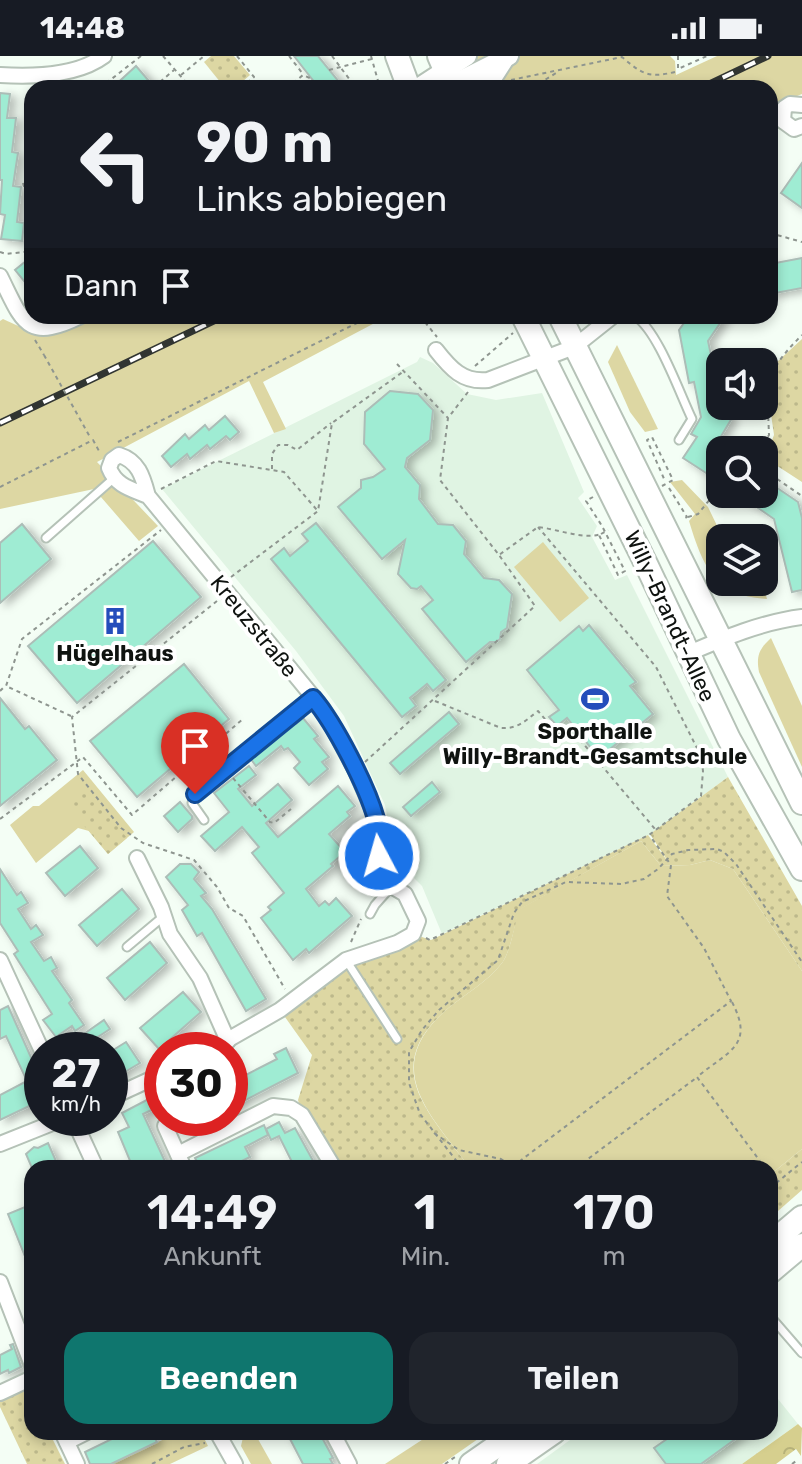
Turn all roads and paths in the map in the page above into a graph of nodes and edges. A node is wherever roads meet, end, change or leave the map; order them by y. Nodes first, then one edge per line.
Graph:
1 (104, 56) edge
2 (141, 56) edge
3 (163, 56) edge
4 (204, 56) edge
5 (237, 56) edge
6 (289, 56) edge
7 (332, 56) edge
8 (397, 56) edge
9 (467, 56) edge
10 (678, 56) edge
11 (707, 56) edge
12 (372, 57) edge
13 (622, 57) edge
14 (507, 58) edge
15 (341, 68) junction
16 (175, 70) junction
17 (329, 70) dead end
18 (675, 72) dead end
19 (557, 73) junction
20 (0, 75) edge
21 (303, 75) junction
22 (180, 76) junction
23 (444, 77) edge
24 (312, 79) dead end
25 (110, 80) edge
26 (163, 80) edge
27 (184, 80) edge
28 (250, 80) edge
29 (297, 80) edge
30 (350, 80) edge
31 (378, 80) edge
32 (406, 80) edge
33 (492, 80) edge
34 (512, 80) edge
35 (545, 80) edge
36 (802, 105) edge
37 (778, 120) edge
38 (778, 125) edge
39 (802, 126) edge
40 (23, 183) dead end
41 (24, 187) edge
42 (778, 235) edge
43 (802, 242) edge
44 (0, 252) edge
45 (24, 252) edge
46 (0, 276) edge
47 (24, 318) edge
48 (29, 324) edge
49 (64, 324) edge
50 (355, 324) edge
51 (425, 324) edge
52 (518, 324) edge
53 (564, 324) edge
54 (603, 324) edge
55 (644, 324) edge
56 (802, 335) edge
57 (438, 346) joint
58 (574, 347) junction
59 (44, 355) dead end
60 (544, 359) junction
61 (397, 364) dead end
62 (404, 371) junction
63 (475, 374) junction
64 (448, 418) junction
65 (332, 423) junction
66 (768, 436) edge
67 (92, 439) junction
68 (679, 440) dead end
69 (113, 444) dead end
70 (99, 451) dead end
71 (272, 471) junction
72 (113, 479) junction
73 (778, 480) edge
74 (0, 487) edge
75 (656, 487) junction
76 (669, 488) dead end
77 (608, 489) junction
78 (148, 496) junction
79 (802, 496) edge
80 (706, 504) edge
81 (318, 511) junction
82 (683, 511) dead end
83 (687, 517) dead end
84 (171, 523) junction
85 (538, 527) junction
86 (608, 530) dead end
87 (600, 535) junction
88 (46, 538) dead end
89 (499, 555) junction
90 (224, 589) junction
91 (802, 617) edge
92 (719, 640) junction
93 (687, 654) junction
94 (6, 686) junction
95 (0, 691) edge
96 (313, 698) junction
97 (433, 701) junction
98 (72, 717) junction
99 (244, 718) dead end
100 (75, 763) junction
101 (225, 769) junction
102 (356, 771) junction
103 (802, 803) edge
104 (291, 809) dead end
105 (0, 819) edge
106 (204, 820) dead end
107 (656, 830) junction
108 (649, 835) junction
109 (137, 858) dead end
110 (667, 860) junction
111 (802, 869) edge
112 (391, 887) junction
113 (536, 887) junction
114 (540, 893) junction
115 (370, 914) joint
116 (164, 916) junction
117 (413, 934) junction
118 (127, 947) dead end
119 (0, 960) edge
120 (346, 960) junction
121 (802, 962) edge
122 (7, 992) edge
123 (293, 1000) junction
124 (731, 1001) junction
125 (31, 1032) edge
126 (224, 1032) edge
127 (242, 1032) edge
128 (397, 1039) dead end
129 (697, 1077) junction
130 (432, 1131) junction
131 (24, 1134) edge
132 (81, 1136) edge
133 (170, 1136) edge
134 (0, 1144) edge
135 (92, 1160) edge
136 (181, 1160) edge
137 (183, 1160) edge
138 (329, 1160) edge
139 (456, 1160) edge
140 (502, 1160) edge
141 (521, 1160) edge
142 (587, 1160) edge
143 (759, 1160) edge
144 (802, 1162) edge
145 (778, 1182) edge
146 (802, 1217) edge
147 (778, 1237) edge
148 (802, 1245) edge
149 (778, 1265) edge
150 (0, 1282) edge
151 (778, 1325) edge
152 (24, 1344) edge
153 (802, 1353) edge
154 (24, 1382) edge
155 (0, 1393) edge
156 (65, 1440) edge
157 (222, 1440) edge
158 (336, 1440) edge
159 (506, 1440) edge
160 (542, 1440) edge
161 (205, 1443) dead end
162 (796, 1461) dead end
163 (77, 1464) edge
164 (152, 1464) edge
165 (235, 1464) edge
166 (349, 1464) edge
167 (471, 1464) edge
168 (508, 1464) edge
169 (792, 1464) edge

1 - 20 street
2 - 25 path
3 - 16 path
4 - 22 path
5 - 28 path
6 - 21 path
7 - 15 path
8 - 32 main road
9 - 23 street
10 - 11 path
12 - 15 path
12 - 31 path
13 - 18 path
13 - 19 path
14 - 23 street
14 - 33 street
15 - 17 path
15 - 30 path
16 - 22 path
16 - 26 path
19 - 34 path
19 - 35 path
21 - 24 path
21 - 29 path
22 - 27 path
36 - 37 street
38 - 39 street
40 - 41 path
42 - 43 path
44 - 45 path
46 - 47 street
48 - 49 street
50 - 69 path
51 - 57 path
52 - 60 main road, Willy-Brandt-Allee
52 - 63 path
53 - 58 main road, Willy-Brandt-Allee
54 - 58 street
55 - 68 lane
56 - 66 path
57 - 63 street
58 - 60 street
58 - 75 main road, Willy-Brandt-Allee
59 - 67 path, bridge
60 - 63 street
60 - 77 main road, Willy-Brandt-Allee
61 - 62 path
62 - 64 path
62 - 65 path
63 - 64 path
64 - 89 path
65 - 71 path
65 - 81 path
67 - 70 path
67 - 74 path
71 - 78 path
71 - 81 path
72 - 78 street, Kreuzstraße
72 - 78 street, Kreuzstraße
72 - 88 lane
73 - 79 path
75 - 75 path
75 - 92 main road, Willy-Brandt-Allee
76 - 82 path
77 - 87 path
77 - 93 main road, Willy-Brandt-Allee
78 - 84 street, Kreuzstraße
80 - 83 path
81 - 90 path
84 - 90 street, Kreuzstraße
84 - 94 path
85 - 87 path
85 - 89 path
85 - 107 path
86 - 87 path, bridge
89 - 97 path
90 - 96 street, Kreuzstraße
90 - 98 path
91 - 92 street
92 - 93 street
92 - 103 main road, Willy-Brandt-Allee
93 - 111 main road, Willy-Brandt-Allee
94 - 95 path
94 - 98 path
96 - 101 lane
96 - 102 street, Kreuzstraße
97 - 102 path
97 - 107 path
98 - 100 path
99 - 100 path
100 - 105 path
100 - 123 path
101 - 104 path
101 - 106 lane
102 - 112 street, Kreuzstraße
107 - 108 path
108 - 110 path
108 - 113 path
109 - 116 street
110 - 114 path
110 - 121 path
110 - 124 path
112 - 115 lane
112 - 117 street, Kreuzstraße
113 - 114 path
113 - 117 path
114 - 130 path
115 - 120 path
116 - 118 lane
116 - 126 street
117 - 120 street
119 - 122 street
120 - 123 street
120 - 128 lane
122 - 125 street
123 - 127 street
124 - 129 path
124 - 141 path
129 - 142 path
129 - 143 path
130 - 139 path
130 - 140 path
131 - 134 street
132 - 135 street
133 - 136 street
137 - 138 street
144 - 145 path
146 - 147 main road
148 - 149 main road
150 - 152 street
151 - 153 lane
154 - 155 street
156 - 163 street
157 - 165 street
158 - 166 street
159 - 167 main road
160 - 168 main road
161 - 164 path
162 - 169 path

